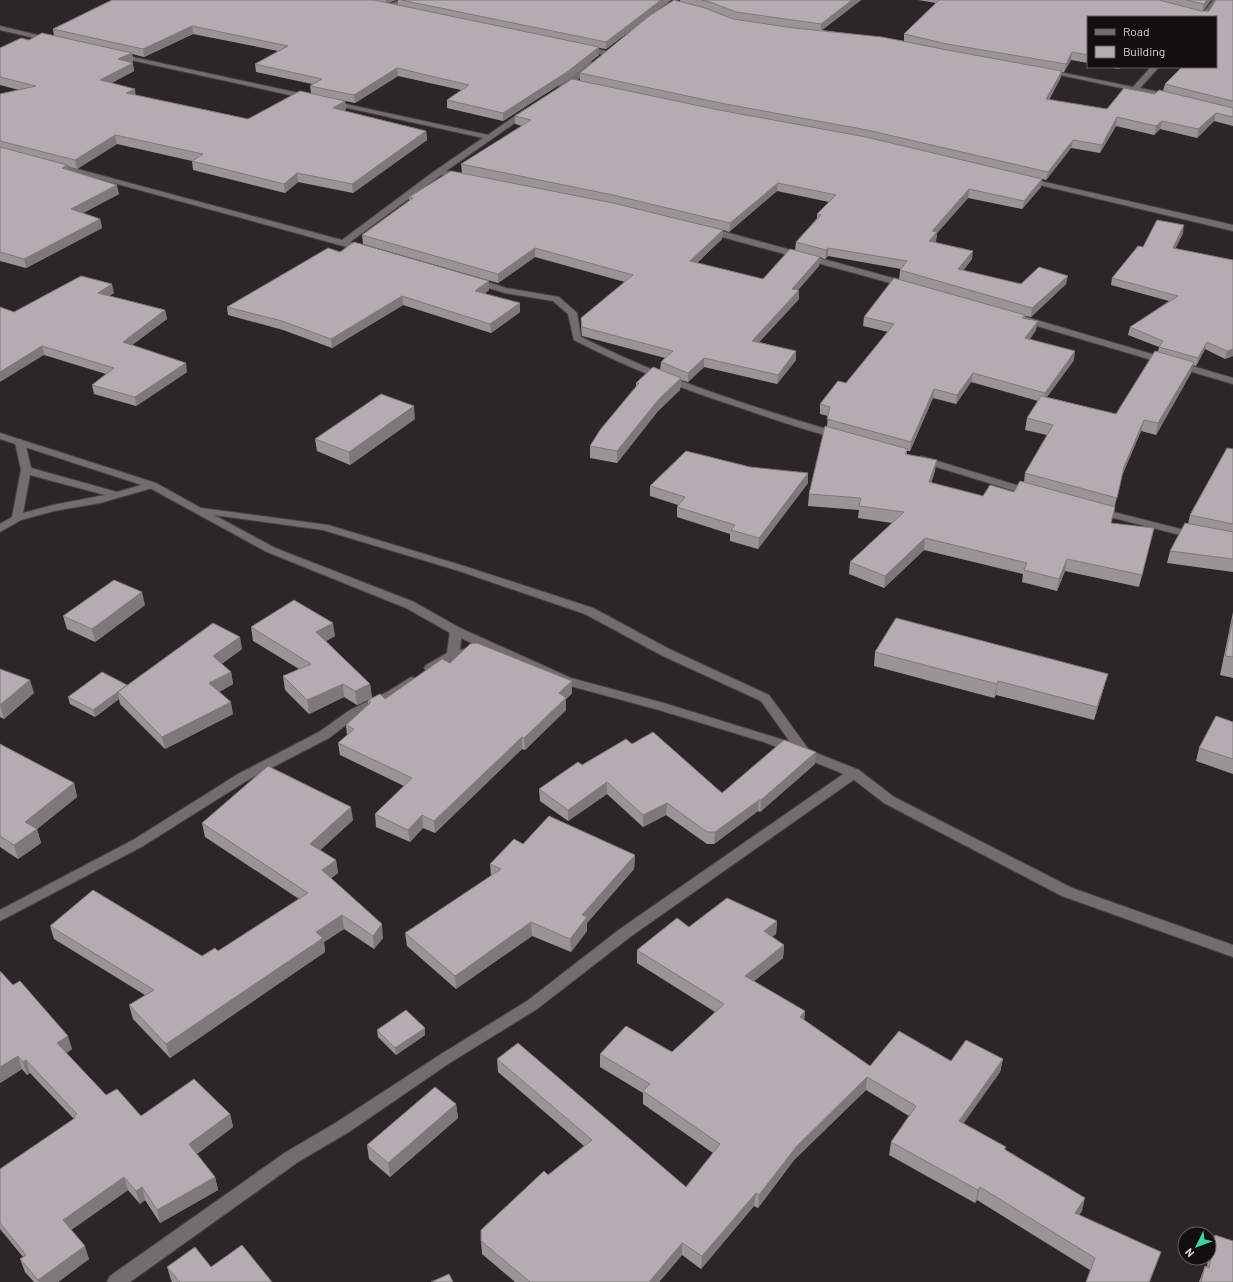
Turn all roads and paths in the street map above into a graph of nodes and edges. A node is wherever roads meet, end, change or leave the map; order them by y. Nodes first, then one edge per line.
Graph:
1 (407, 0) edge
2 (1217, 0) edge
3 (404, 10) edge
4 (1202, 15) edge
5 (0, 28) edge
6 (60, 42) edge
7 (575, 46) edge
8 (105, 52) edge
9 (1154, 68) edge
10 (1036, 70) edge
11 (1134, 89) junction
12 (558, 91) edge
13 (1178, 99) edge
14 (532, 108) edge
15 (487, 138) junction
16 (43, 162) edge
17 (439, 172) junction
18 (1014, 176) edge
19 (470, 178) edge
20 (1233, 228) edge
21 (701, 229) edge
22 (344, 244) junction
23 (372, 251) edge
24 (468, 279) edge
25 (914, 287) edge
26 (1012, 316) edge
27 (1233, 381) edge
28 (0, 436) edge
29 (848, 438) edge
30 (20, 442) junction
31 (908, 456) edge
32 (26, 470) junction
33 (152, 485) junction
34 (116, 495) junction
35 (1044, 497) edge
36 (196, 509) junction
37 (1090, 509) edge
38 (17, 518) junction
39 (0, 529) edge
40 (1204, 537) edge
41 (456, 631) junction
42 (492, 646) junction
43 (453, 655) junction
44 (804, 753) junction
45 (854, 773) junction
46 (0, 916) edge
47 (1233, 951) edge
48 (116, 1282) edge

1 - 3 street
2 - 4 street
5 - 6 street
7 - 12 street
8 - 15 street
9 - 11 street
10 - 11 street
11 - 13 street
14 - 15 street
15 - 17 street
16 - 22 street
17 - 19 street
17 - 22 street
18 - 20 street
21 - 25 street
22 - 23 street
24 - 29 street
26 - 27 street
28 - 30 street
30 - 32 street
30 - 33 street
31 - 35 street
32 - 34 street
32 - 38 street
33 - 34 street
33 - 36 street
34 - 38 street
36 - 41 street
36 - 44 street
37 - 40 street
38 - 39 street
41 - 42 street
41 - 43 street
42 - 43 street
42 - 44 street
43 - 46 street
44 - 45 street
45 - 47 street
45 - 48 street

